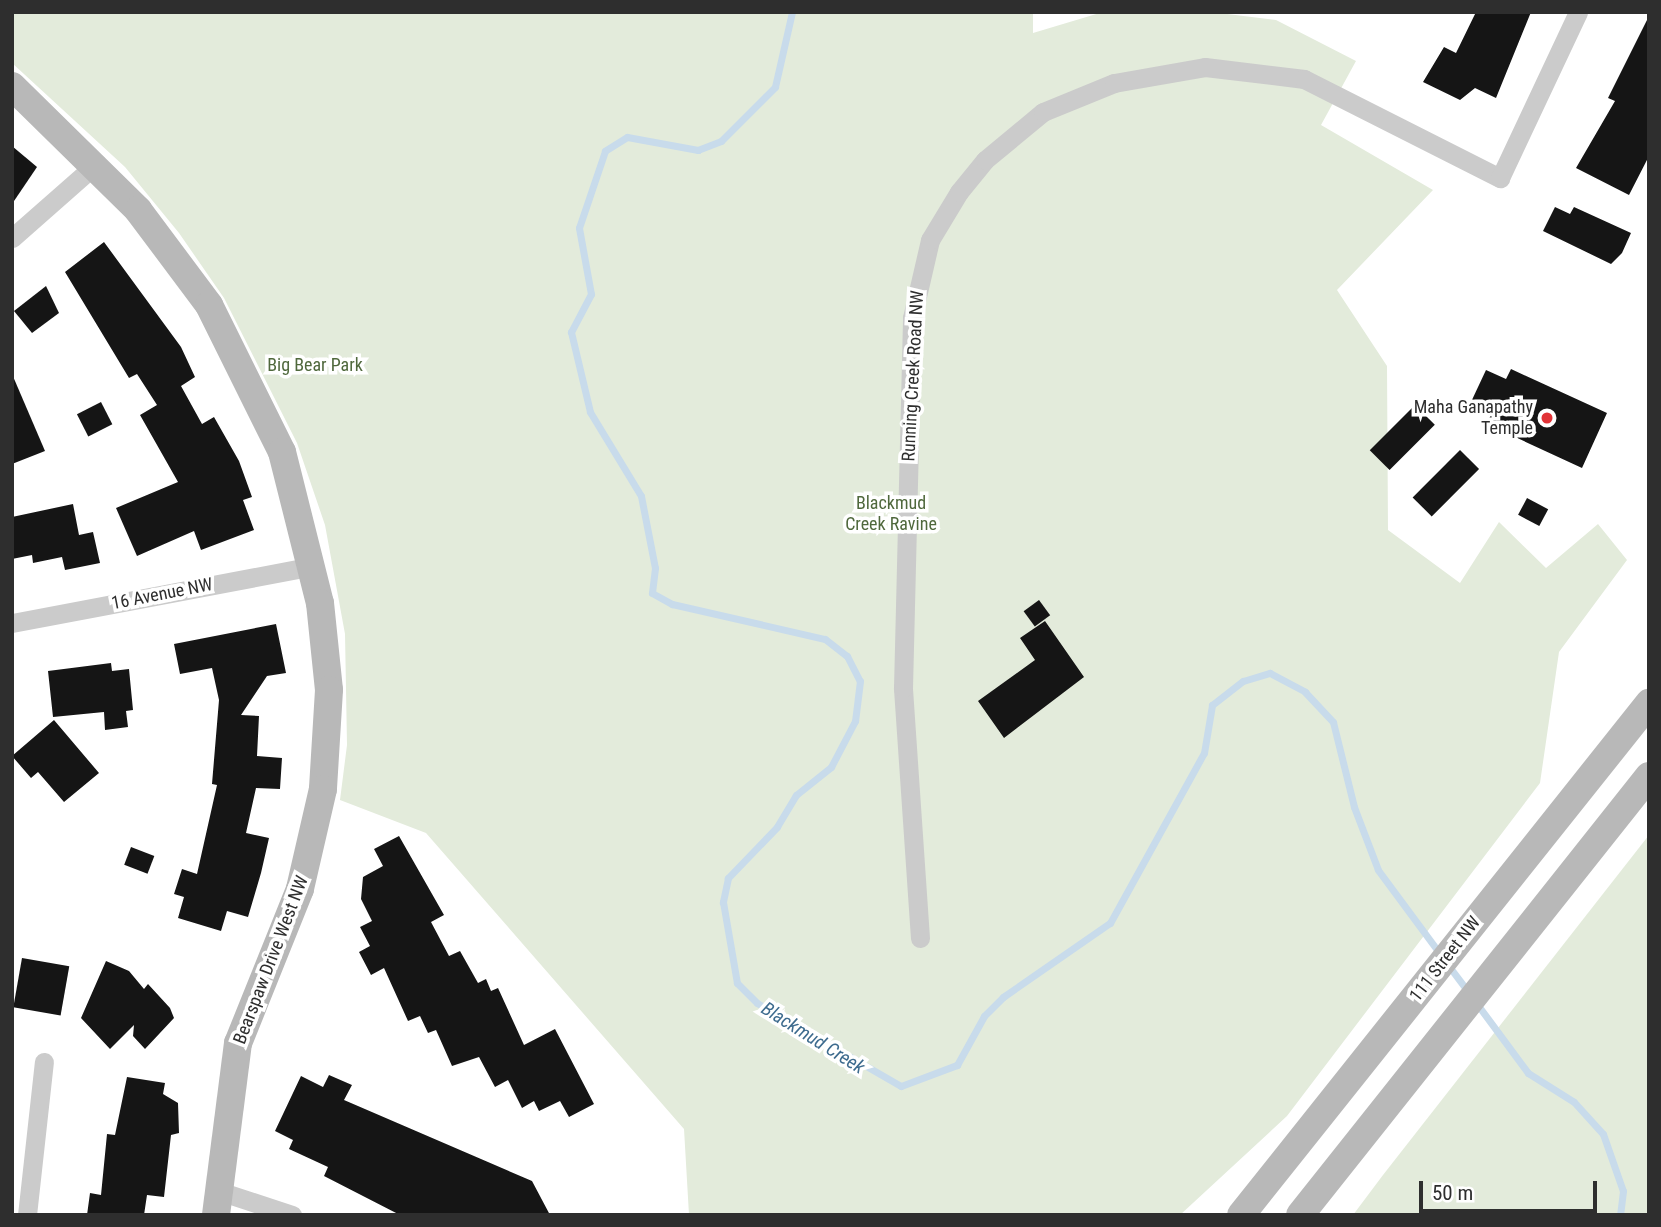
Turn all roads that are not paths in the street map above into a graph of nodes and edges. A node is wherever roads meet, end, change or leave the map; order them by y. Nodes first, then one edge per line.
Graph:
1 (1578, 12) edge
2 (12, 86) edge
3 (97, 163) junction
4 (12, 238) edge
5 (313, 566) junction
6 (12, 623) edge
7 (1649, 703) edge
8 (1649, 776) edge
9 (920, 938) dead end
10 (44, 1062) dead end
11 (217, 1203) edge
12 (27, 1215) edge
13 (292, 1215) edge
14 (1241, 1215) edge
15 (1300, 1215) edge

1 - 9 street, Running Creek Road NW
2 - 3 main road, Bearspaw Drive West NW
3 - 4 street
3 - 5 main road, Bearspaw Drive West NW
5 - 6 street, 16 Avenue NW
5 - 11 main road, Bearspaw Drive West NW
7 - 14 main road, 111 Street NW
8 - 15 main road
10 - 12 street
11 - 13 street, Bearspaw Drive West NW

